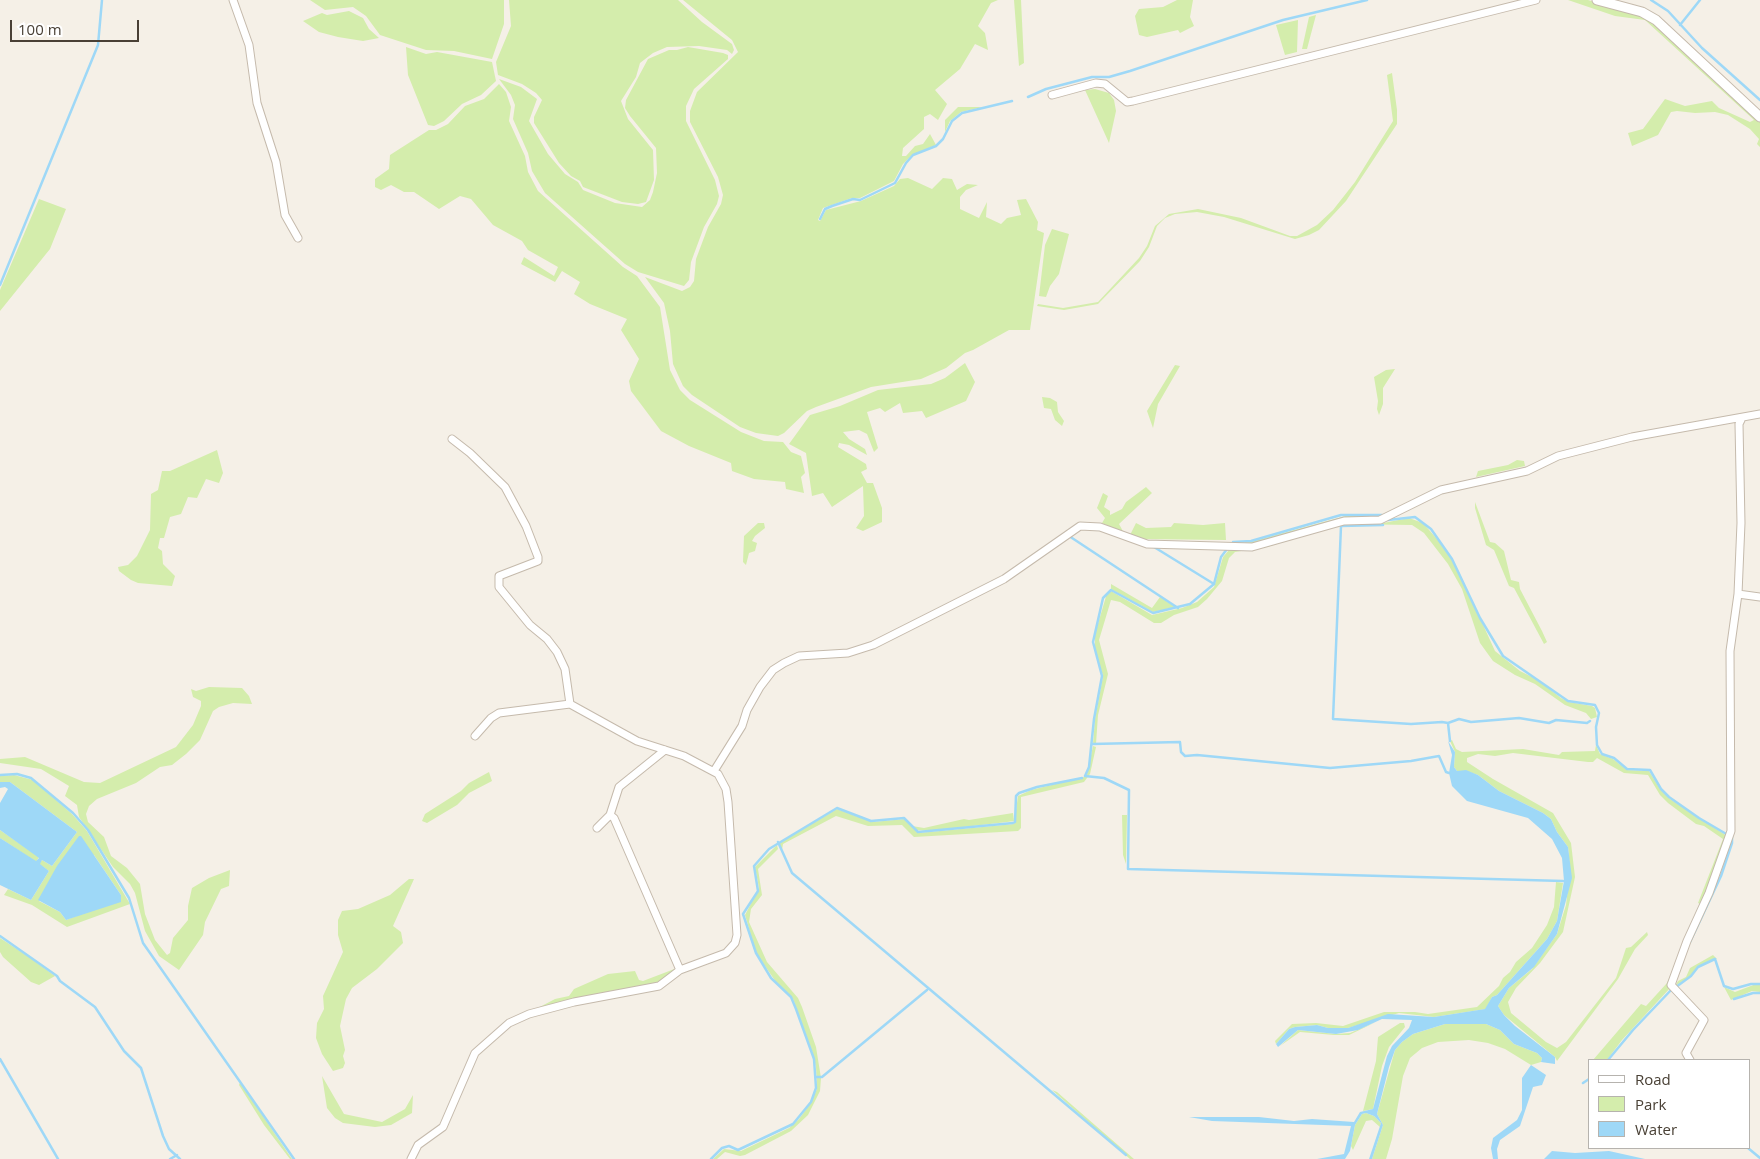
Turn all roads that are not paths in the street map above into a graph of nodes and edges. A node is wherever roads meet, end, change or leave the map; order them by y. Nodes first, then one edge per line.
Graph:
1 (233, 0) edge
2 (1536, 0) edge
3 (1597, 0) edge
4 (1052, 95) dead end
5 (1760, 116) edge
6 (298, 238) dead end
7 (1760, 414) edge
8 (1742, 418) junction
9 (452, 439) dead end
10 (1738, 594) junction
11 (1760, 597) edge
12 (570, 704) junction
13 (476, 736) dead end
14 (665, 750) junction
15 (714, 771) junction
16 (610, 815) junction
17 (597, 828) dead end
18 (680, 970) junction
19 (1689, 1059) edge
20 (411, 1159) edge

1 - 6 street
2 - 4 street
3 - 5 street
7 - 8 street
8 - 10 street
8 - 15 street
9 - 12 street
10 - 11 street
10 - 19 street
12 - 13 street
12 - 14 street
14 - 15 street
14 - 16 street
15 - 18 street
16 - 17 street
16 - 18 street
18 - 20 street

